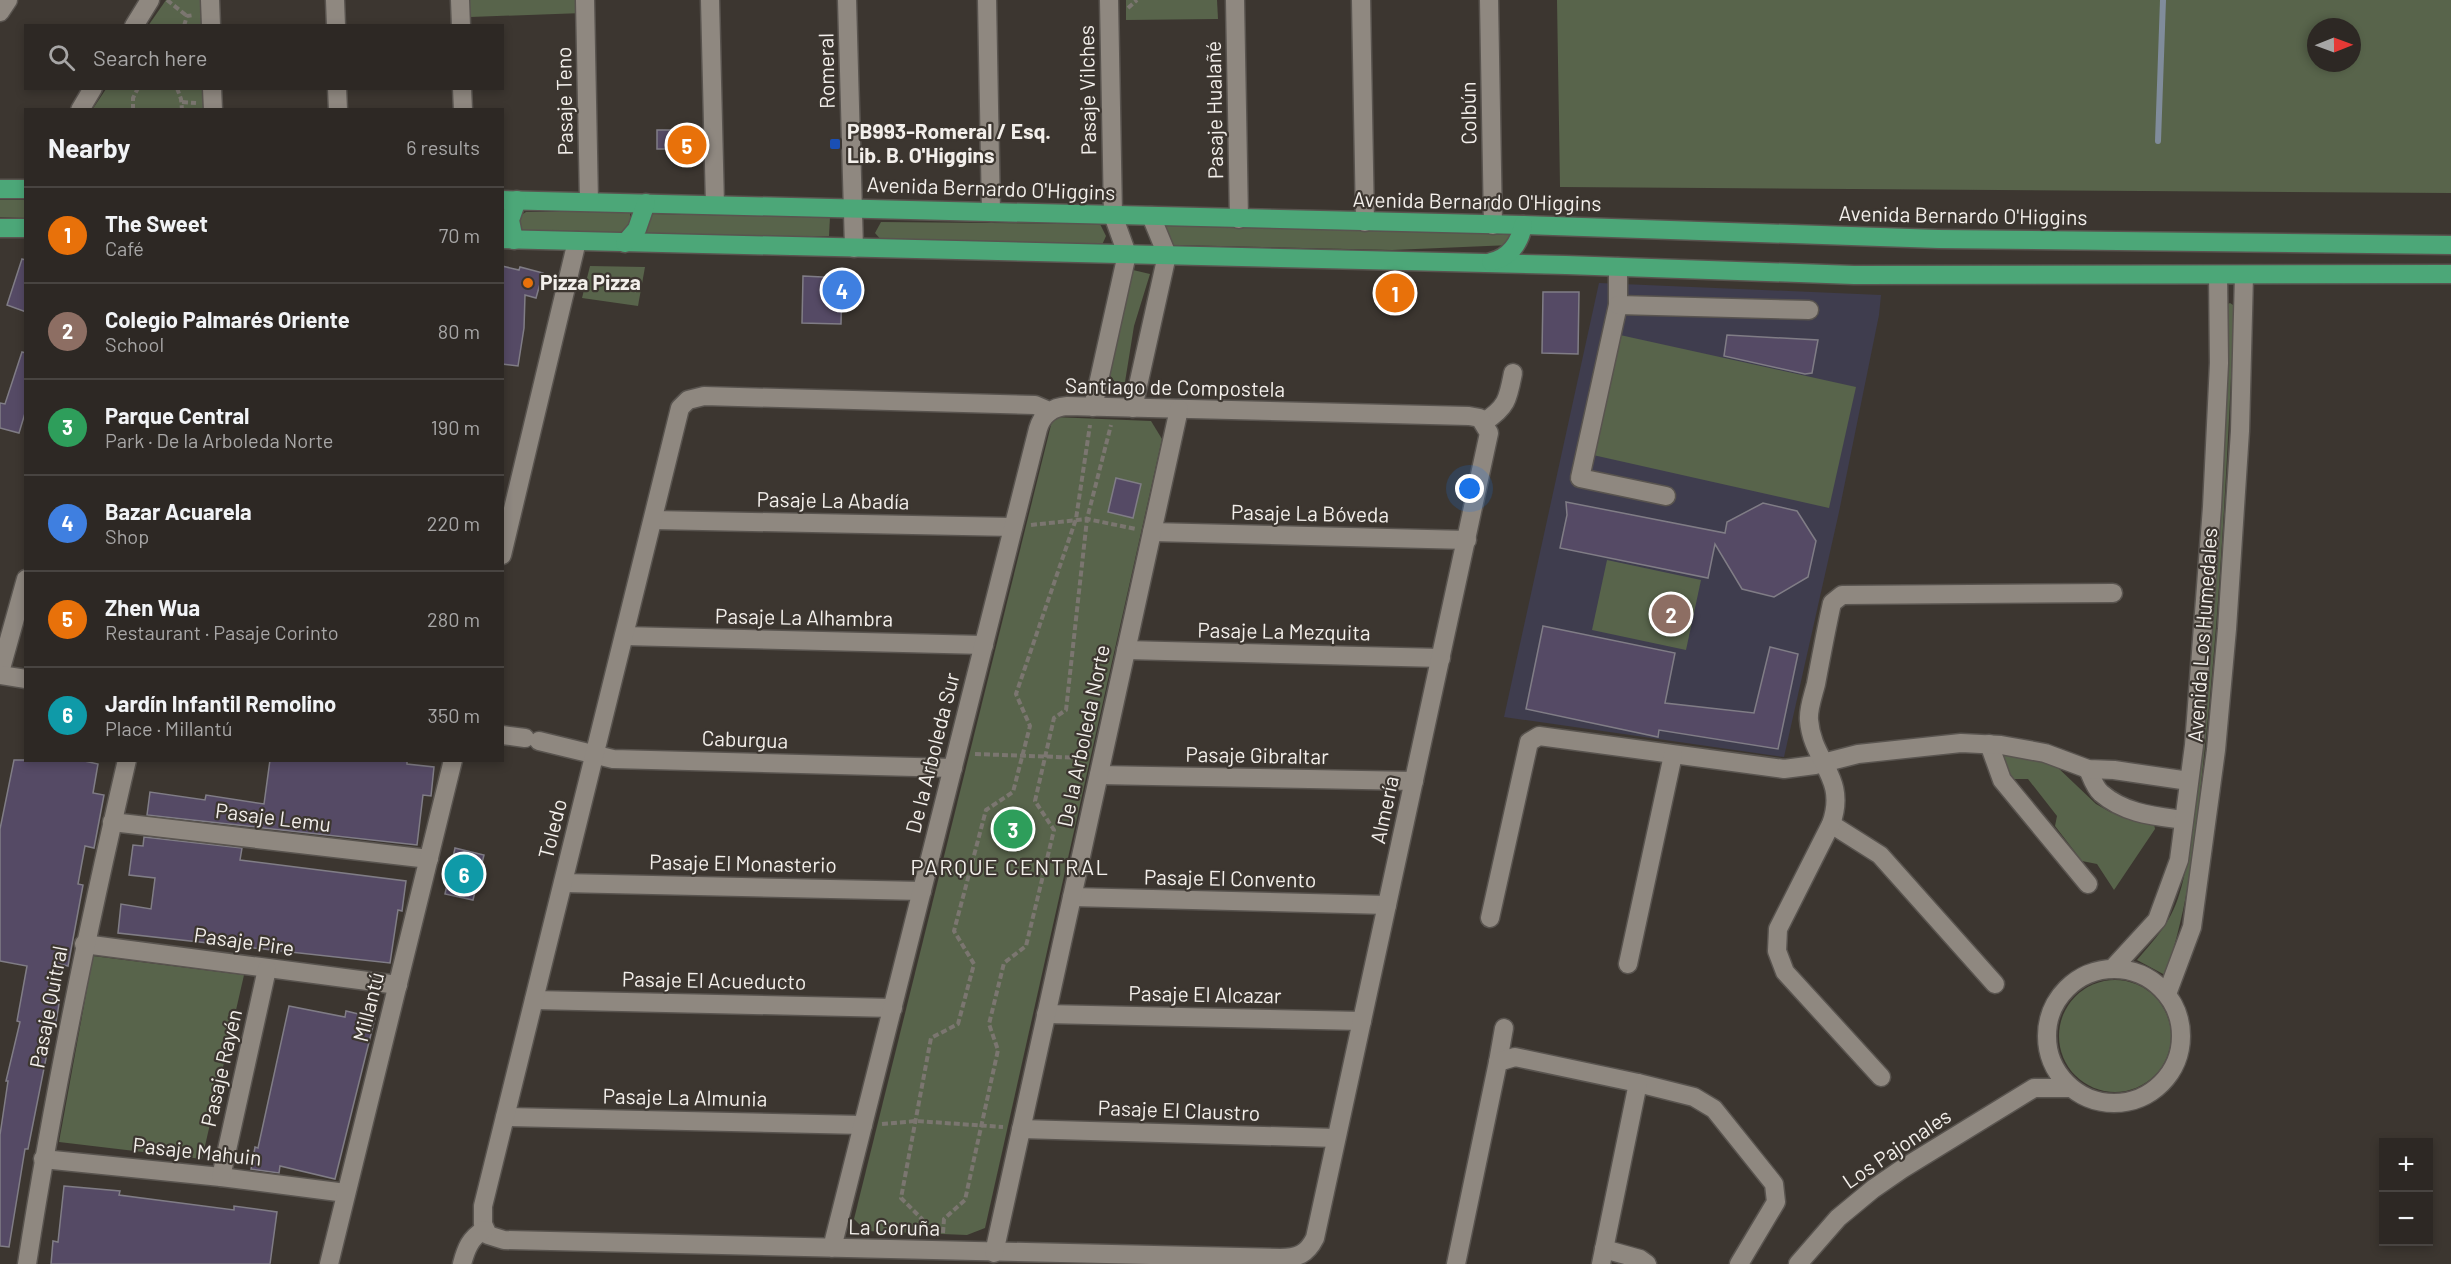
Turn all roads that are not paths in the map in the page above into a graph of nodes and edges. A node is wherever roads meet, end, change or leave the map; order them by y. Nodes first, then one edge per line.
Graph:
1 (8, 0) edge
2 (150, 0) edge
3 (210, 0) edge
4 (335, 0) edge
5 (460, 0) edge
6 (585, 0) edge
7 (710, 0) edge
8 (847, 0) edge
9 (987, 0) edge
10 (1109, 0) edge
11 (1235, 0) edge
12 (1361, 0) edge
13 (1489, 0) edge
14 (0, 12) edge
15 (135, 24) edge
16 (211, 24) edge
17 (336, 24) edge
18 (461, 24) edge
19 (92, 90) edge
20 (212, 90) edge
21 (338, 90) edge
22 (462, 90) edge
23 (81, 108) edge
24 (213, 108) edge
25 (338, 108) edge
26 (463, 108) edge
27 (0, 189) edge
28 (24, 189) edge
29 (510, 200) edge
30 (589, 202) junction
31 (646, 203) junction
32 (715, 205) junction
33 (853, 208) junction
34 (991, 212) junction
35 (1113, 215) junction
36 (1151, 216) junction
37 (1239, 219) junction
38 (1365, 222) junction
39 (1493, 225) junction
40 (1523, 225) junction
41 (0, 228) edge
42 (24, 228) edge
43 (508, 240) edge
44 (578, 241) junction
45 (625, 243) junction
46 (2451, 245) edge
47 (854, 248) junction
48 (1127, 254) junction
49 (1167, 255) junction
50 (1487, 264) junction
51 (1618, 267) junction
52 (2451, 274) edge
53 (2218, 275) junction
54 (2244, 275) junction
55 (1618, 304) junction
56 (1809, 310) dead end
57 (1513, 373) dead end
58 (688, 400) joint
59 (1092, 407) junction
60 (1124, 408) junction
61 (1154, 409) junction
62 (1179, 409) junction
63 (1049, 411) junction
64 (1484, 422) junction
65 (1172, 441) junction
66 (1666, 496) dead end
67 (653, 520) junction
68 (1013, 527) junction
69 (1152, 532) junction
70 (1467, 540) junction
71 (504, 547) edge
72 (24, 585) edge
73 (2113, 592) dead end
74 (624, 636) junction
75 (984, 645) junction
76 (3, 646) edge
77 (1126, 650) junction
78 (1441, 658) junction
79 (0, 674) edge
80 (24, 679) edge
81 (504, 735) edge
82 (1989, 744) junction
83 (595, 755) junction
84 (1673, 755) junction
85 (955, 761) junction
86 (127, 762) edge
87 (453, 762) edge
88 (1826, 763) junction
89 (1100, 767) junction
90 (2088, 769) junction
91 (1414, 781) junction
92 (2189, 781) junction
93 (2184, 820) junction
94 (112, 822) junction
95 (1831, 824) junction
96 (429, 859) junction
97 (563, 883) junction
98 (2088, 884) dead end
99 (922, 891) junction
100 (1072, 897) junction
101 (1387, 905) junction
102 (1490, 918) dead end
103 (84, 944) junction
104 (1628, 964) dead end
105 (267, 969) junction
106 (2112, 969) junction
107 (1995, 984) dead end
108 (398, 985) junction
109 (2167, 994) junction
110 (534, 1000) junction
111 (893, 1008) junction
112 (1046, 1014) junction
113 (1362, 1021) junction
114 (1504, 1028) dead end
115 (2048, 1053) junction
116 (1498, 1062) junction
117 (1881, 1077) dead end
118 (1638, 1083) junction
119 (2034, 1088) junction
120 (2071, 1088) junction
121 (505, 1117) junction
122 (863, 1125) junction
123 (1021, 1129) junction
124 (1336, 1138) junction
125 (43, 1158) junction
126 (221, 1177) junction
127 (346, 1193) junction
128 (484, 1230) junction
129 (832, 1248) junction
130 (994, 1253) junction
131 (933, 1255) edge
132 (1602, 1257) edge
133 (1308, 1258) edge
134 (27, 1264) edge
135 (329, 1264) edge
136 (462, 1264) edge
137 (1456, 1264) edge
138 (1647, 1264) edge
139 (1739, 1264) edge
140 (1798, 1264) edge

1 - 14 street
2 - 15 street
3 - 16 street
4 - 17 street
5 - 18 street
6 - 30 street, Pasaje Teno
7 - 32 street
8 - 33 street, Romeral
9 - 34 street
10 - 35 street, Pasaje Vilches
11 - 37 street, Pasaje Hualañé
12 - 38 street
13 - 39 street, Colbún
19 - 23 street
20 - 24 street
21 - 25 street
22 - 26 street
27 - 28 main road
29 - 30 main road, Avenida Bernardo O'Higgins
29 - 43 main road
30 - 31 main road, Avenida Bernardo O'Higgins
31 - 32 main road, Avenida Bernardo O'Higgins
31 - 45 main road
32 - 33 main road, Avenida Bernardo O'Higgins
33 - 34 main road, Avenida Bernardo O'Higgins
33 - 47 street, Romeral
34 - 35 main road, Avenida Bernardo O'Higgins
35 - 36 main road, Avenida Bernardo O'Higgins
35 - 48 street
36 - 37 main road, Avenida Bernardo O'Higgins
36 - 49 street
37 - 38 main road, Avenida Bernardo O'Higgins
38 - 39 main road, Avenida Bernardo O'Higgins
39 - 40 main road, Avenida Bernardo O'Higgins
40 - 46 main road, Avenida Bernardo O'Higgins
40 - 50 main road
41 - 42 main road
43 - 44 main road
44 - 45 main road
44 - 71 street
45 - 47 main road
47 - 48 main road
48 - 49 main road
48 - 59 street
49 - 50 main road
49 - 60 street
50 - 51 main road
51 - 53 main road
51 - 55 street
52 - 54 main road
53 - 54 main road
53 - 92 street, Avenida Los Humedales
54 - 109 street, Avenida Los Humedales
55 - 56 street
55 - 66 street
57 - 64 street
58 - 63 street, Santiago de Compostela
58 - 67 street, Toledo
59 - 60 street, Santiago de Compostela
59 - 63 street, Santiago de Compostela
60 - 61 street, Santiago de Compostela
61 - 62 street, Santiago de Compostela
61 - 65 street
62 - 64 street, Santiago de Compostela
62 - 65 street, De la Arboleda Norte
63 - 68 street, De la Arboleda Sur
64 - 70 street, Almería
65 - 69 street, De la Arboleda Norte
67 - 68 street, Pasaje La Abadía
67 - 74 street, Toledo
68 - 75 street, De la Arboleda Sur
69 - 70 street, Pasaje La Bóveda
69 - 77 street, De la Arboleda Norte
70 - 78 street, Almería
72 - 76 street
73 - 88 street
74 - 75 street, Pasaje La Alhambra
74 - 83 street, Toledo
75 - 85 street, De la Arboleda Sur
76 - 79 street
77 - 78 street, Pasaje La Mezquita
77 - 89 street, De la Arboleda Norte
78 - 91 street, Almería
79 - 80 street
81 - 83 street, Caburgua
82 - 88 street
82 - 90 street
82 - 98 street
83 - 85 street, Caburgua
83 - 97 street, Toledo
84 - 88 street
84 - 102 street
84 - 104 street
85 - 99 street, De la Arboleda Sur
86 - 94 street, Pasaje Quitral
87 - 96 street, Millantú
88 - 95 street
89 - 91 street, Pasaje Gibraltar
89 - 100 street, De la Arboleda Norte
90 - 92 street
90 - 93 street
91 - 101 street, Almería
92 - 93 street, Avenida Los Humedales
93 - 106 street, Avenida Los Humedales
94 - 96 street, Pasaje Lemu
94 - 103 street, Pasaje Quitral
95 - 107 street
95 - 117 street
96 - 108 street, Millantú
97 - 99 street, Pasaje El Monasterio
97 - 110 street, Toledo
99 - 111 street, De la Arboleda Sur
100 - 101 street, Pasaje El Convento
100 - 112 street, De la Arboleda Norte
101 - 113 street, Almería
103 - 105 street, Pasaje Pire
103 - 125 street, Pasaje Quitral
105 - 108 street, Pasaje Pire
105 - 126 street, Pasaje Rayén
106 - 109 street
106 - 115 street
108 - 127 street, Millantú
109 - 120 street
110 - 111 street, Pasaje El Acueducto
110 - 121 street, Toledo
111 - 122 street, De la Arboleda Sur
112 - 113 street, Pasaje El Alcazar
112 - 123 street, De la Arboleda Norte
113 - 124 street, Almería
114 - 116 street
115 - 119 street
115 - 120 street
116 - 118 street
116 - 137 street
118 - 132 street
118 - 139 street
119 - 120 street
119 - 140 street, Los Pajonales
121 - 122 street, Pasaje La Almunia
121 - 128 street, Toledo
122 - 129 street, De la Arboleda Sur
123 - 124 street, Pasaje El Claustro
123 - 130 street, De la Arboleda Norte
124 - 133 street, Almería
125 - 126 street, Pasaje Mahuin
125 - 134 street, Pasaje Quitral
126 - 127 street, Pasaje Mahuin
127 - 135 street, Millantú
128 - 129 street, La Coruña
128 - 136 street
129 - 131 street, La Coruña
130 - 131 street, La Coruña
130 - 133 street, La Coruña
132 - 138 street

